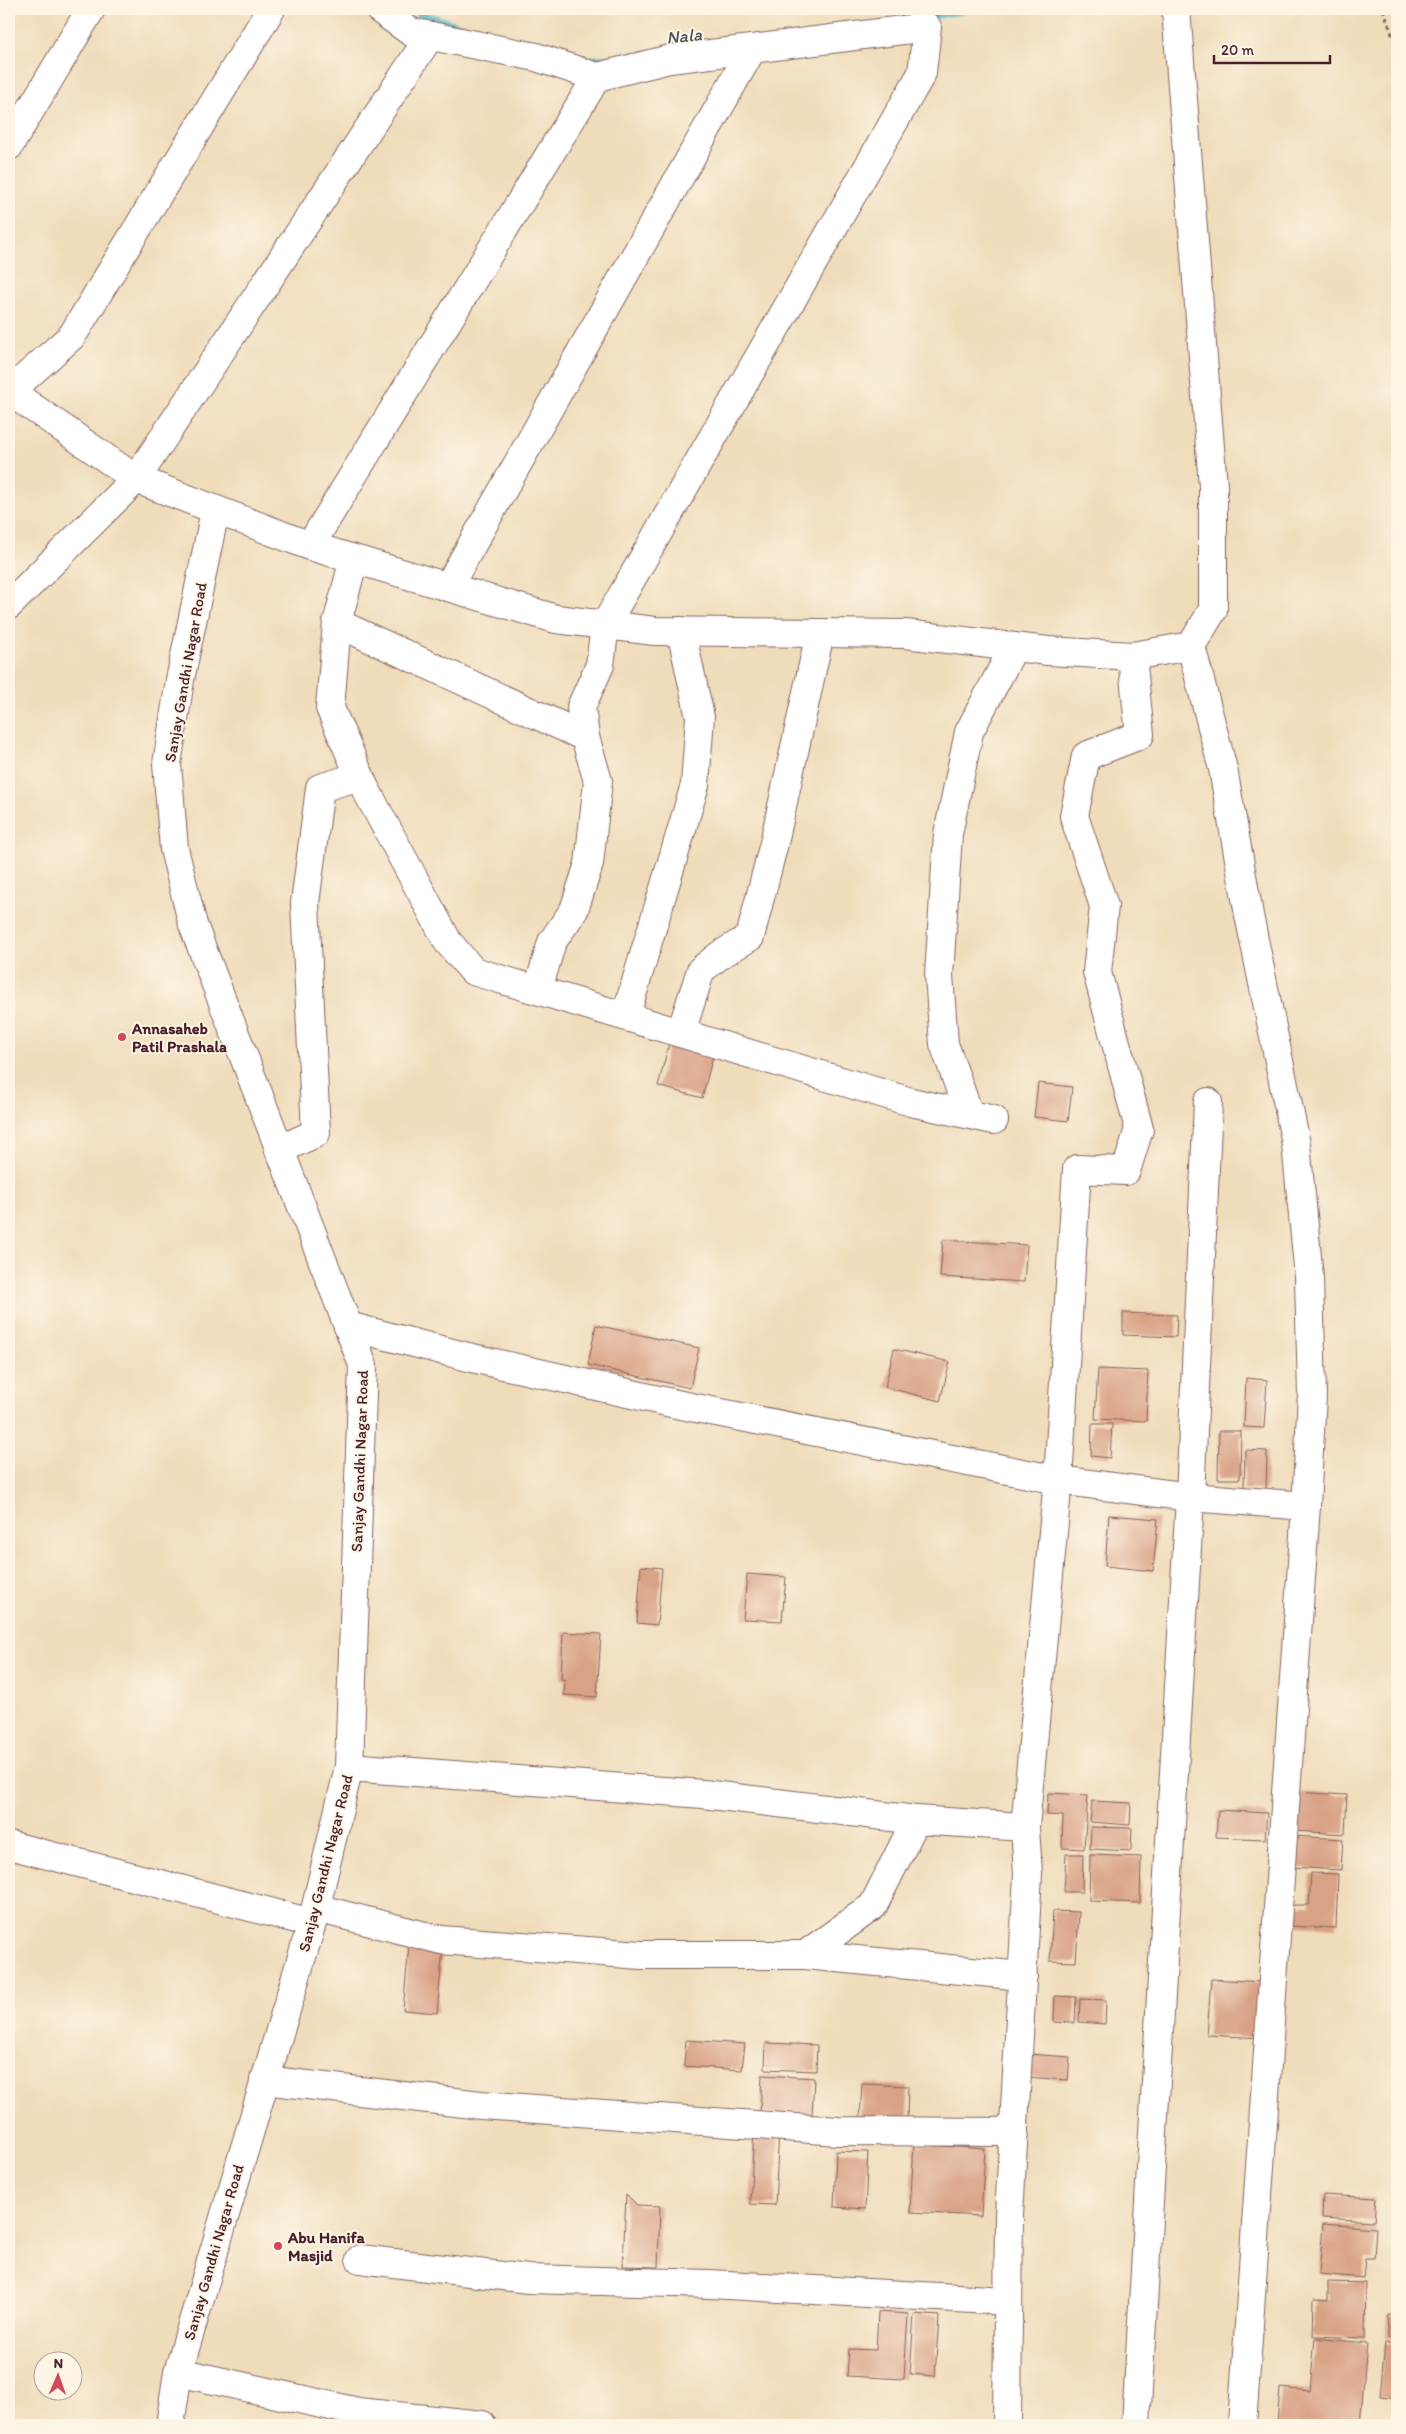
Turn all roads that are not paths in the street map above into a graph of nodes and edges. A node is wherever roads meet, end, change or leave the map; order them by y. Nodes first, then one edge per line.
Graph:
1 (91, 9) edge
2 (271, 9) edge
3 (379, 9) edge
4 (1176, 14) edge
5 (430, 36) junction
6 (752, 49) junction
7 (597, 78) junction
8 (9, 146) edge
9 (9, 392) edge
10 (136, 480) junction
11 (215, 510) junction
12 (310, 546) junction
13 (354, 559) junction
14 (448, 587) junction
15 (9, 604) edge
16 (337, 623) junction
17 (606, 624) junction
18 (681, 631) junction
19 (820, 633) junction
20 (1190, 646) junction
21 (1014, 647) junction
22 (1132, 656) junction
23 (586, 737) junction
24 (360, 776) junction
25 (538, 990) junction
26 (626, 1015) junction
27 (681, 1032) junction
28 (1208, 1102) dead end
29 (279, 1150) junction
30 (348, 1326) junction
31 (1058, 1480) junction
32 (1190, 1497) junction
33 (1306, 1506) junction
34 (349, 1767) junction
35 (916, 1820) junction
36 (1025, 1827) junction
37 (9, 1845) edge
38 (314, 1916) junction
39 (805, 1955) junction
40 (1023, 1976) junction
41 (264, 2080) junction
42 (1014, 2132) junction
43 (360, 2259) dead end
44 (1008, 2301) junction
45 (178, 2372) junction
46 (170, 2425) edge
47 (482, 2425) edge
48 (1007, 2425) edge
49 (1136, 2425) edge
50 (1242, 2425) edge

1 - 8 street
2 - 9 street
3 - 5 street
4 - 20 street
5 - 7 street
5 - 10 street
6 - 7 street
6 - 14 street
6 - 17 street
7 - 12 street
9 - 10 street
10 - 11 street
10 - 15 street
11 - 12 street
11 - 29 street, Sanjay Gandhi Nagar Road
12 - 13 street
13 - 14 street
13 - 16 street
14 - 17 street
16 - 23 street
16 - 24 street
17 - 18 street
17 - 23 street
18 - 19 street
18 - 26 street
19 - 21 street
19 - 27 street
20 - 22 street
20 - 33 street
21 - 22 street
21 - 27 street
22 - 31 street
23 - 25 street
24 - 25 street
24 - 29 street
25 - 26 street
26 - 27 street
28 - 32 street
29 - 30 street, Sanjay Gandhi Nagar Road
30 - 31 street
30 - 34 street, Sanjay Gandhi Nagar Road
31 - 32 street
31 - 36 street
32 - 33 street
32 - 49 street
33 - 50 street
34 - 35 street
34 - 38 street, Sanjay Gandhi Nagar Road
35 - 36 street
35 - 39 street
36 - 40 street
37 - 38 street
38 - 39 street
38 - 41 street, Sanjay Gandhi Nagar Road
39 - 40 street
40 - 42 street
41 - 42 street
41 - 45 street, Sanjay Gandhi Nagar Road
42 - 44 street
43 - 44 street
44 - 48 street
45 - 46 street, Sanjay Gandhi Nagar Road
45 - 47 street

